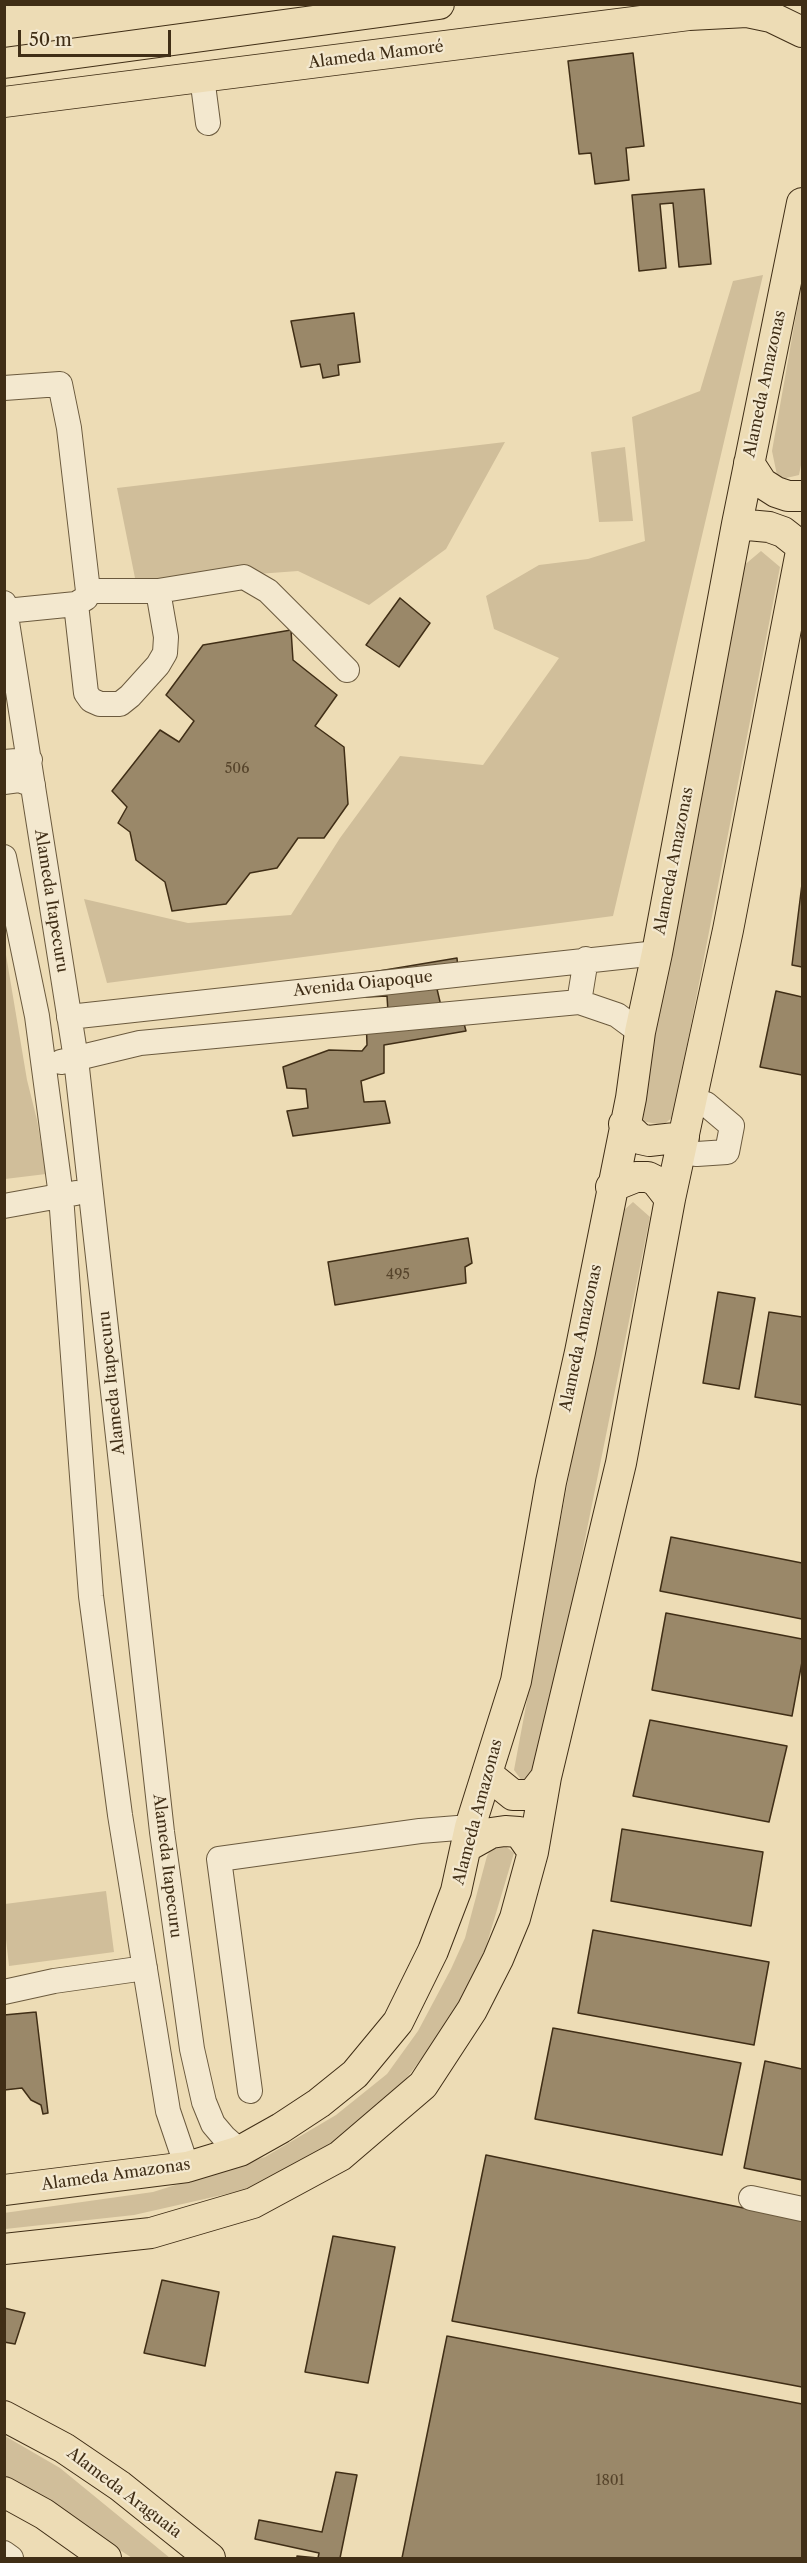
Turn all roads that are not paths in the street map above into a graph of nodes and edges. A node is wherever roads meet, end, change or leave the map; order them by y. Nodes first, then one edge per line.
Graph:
1 (439, 4) edge
2 (791, 4) edge
3 (358, 15) junction
4 (802, 31) edge
5 (366, 56) junction
6 (4, 63) edge
7 (202, 77) junction
8 (4, 102) edge
9 (208, 123) dead end
10 (802, 203) edge
11 (4, 388) edge
12 (749, 463) junction
13 (802, 496) edge
14 (737, 524) junction
15 (802, 547) edge
16 (158, 591) junction
17 (82, 598) junction
18 (5, 607) edge
19 (346, 670) dead end
20 (30, 760) junction
21 (4, 762) edge
22 (4, 782) edge
23 (33, 785) junction
24 (4, 857) edge
25 (7, 882) edge
26 (657, 953) junction
27 (586, 959) junction
28 (579, 1002) junction
29 (69, 1017) junction
30 (640, 1032) junction
31 (76, 1059) junction
32 (42, 1065) junction
33 (692, 1101) junction
34 (624, 1124) junction
35 (682, 1145) junction
36 (611, 1188) junction
37 (91, 1191) junction
38 (61, 1196) junction
39 (670, 1199) junction
40 (4, 1206) edge
41 (126, 1519) junction
42 (86, 1523) junction
43 (487, 1774) junction
44 (546, 1777) junction
45 (468, 1837) junction
46 (533, 1852) junction
47 (145, 1968) junction
48 (4, 1992) edge
49 (250, 2091) dead end
50 (204, 2102) junction
51 (168, 2111) junction
52 (240, 2151) junction
53 (187, 2167) junction
54 (4, 2190) edge
55 (751, 2199) dead end
56 (802, 2209) edge
57 (4, 2249) edge
58 (4, 2416) edge
59 (4, 2492) edge
60 (4, 2553) edge
61 (11, 2559) edge
62 (106, 2559) edge
63 (210, 2559) edge

1 - 3 main road
2 - 4 main road
3 - 5 main road
3 - 6 main road
4 - 5 main road, Alameda Mamoré
5 - 7 main road, Alameda Mamoré
7 - 8 main road, Alameda Mamoré
7 - 9 street
10 - 12 main road, Alameda Amazonas
11 - 17 street
12 - 13 main road
12 - 14 main road, Alameda Amazonas
14 - 15 main road
14 - 26 main road, Alameda Amazonas
15 - 33 main road
16 - 17 street
16 - 17 street
16 - 19 street
17 - 18 street
18 - 20 street, Alameda Itapecuru
20 - 21 street
20 - 23 street, Alameda Itapecuru
22 - 23 street
23 - 29 street, Alameda Itapecuru
24 - 25 street, Alameda Itapecuru
25 - 32 street, Alameda Itapecuru
26 - 27 street, Avenida Oiapoque
26 - 30 main road, Alameda Amazonas
27 - 28 street
27 - 29 street, Avenida Oiapoque
28 - 30 street
28 - 31 street
29 - 31 street, Alameda Itapecuru
30 - 34 main road, Alameda Amazonas
31 - 32 street
31 - 37 street, Alameda Itapecuru
32 - 38 street, Alameda Itapecuru
33 - 35 main road
33 - 35 street
34 - 35 main road
34 - 36 main road, Alameda Amazonas
35 - 39 main road
36 - 39 main road
36 - 43 main road, Alameda Amazonas
37 - 38 street
37 - 41 street, Alameda Itapecuru
38 - 40 street
38 - 42 street, Alameda Itapecuru
39 - 44 main road
41 - 42 street
41 - 50 street, Alameda Itapecuru
42 - 47 street, Alameda Itapecuru
43 - 44 main road
43 - 45 main road, Alameda Amazonas
44 - 46 main road
45 - 46 main road
45 - 49 street
45 - 52 main road, Alameda Amazonas
46 - 57 main road
47 - 48 street
47 - 51 street, Alameda Itapecuru
50 - 51 street
50 - 52 street, Alameda Itapecuru
51 - 53 street, Alameda Itapecuru
52 - 53 main road, Alameda Amazonas
53 - 54 main road, Alameda Amazonas
55 - 56 street
58 - 63 main road, Alameda Araguaia
59 - 62 main road
60 - 61 street

